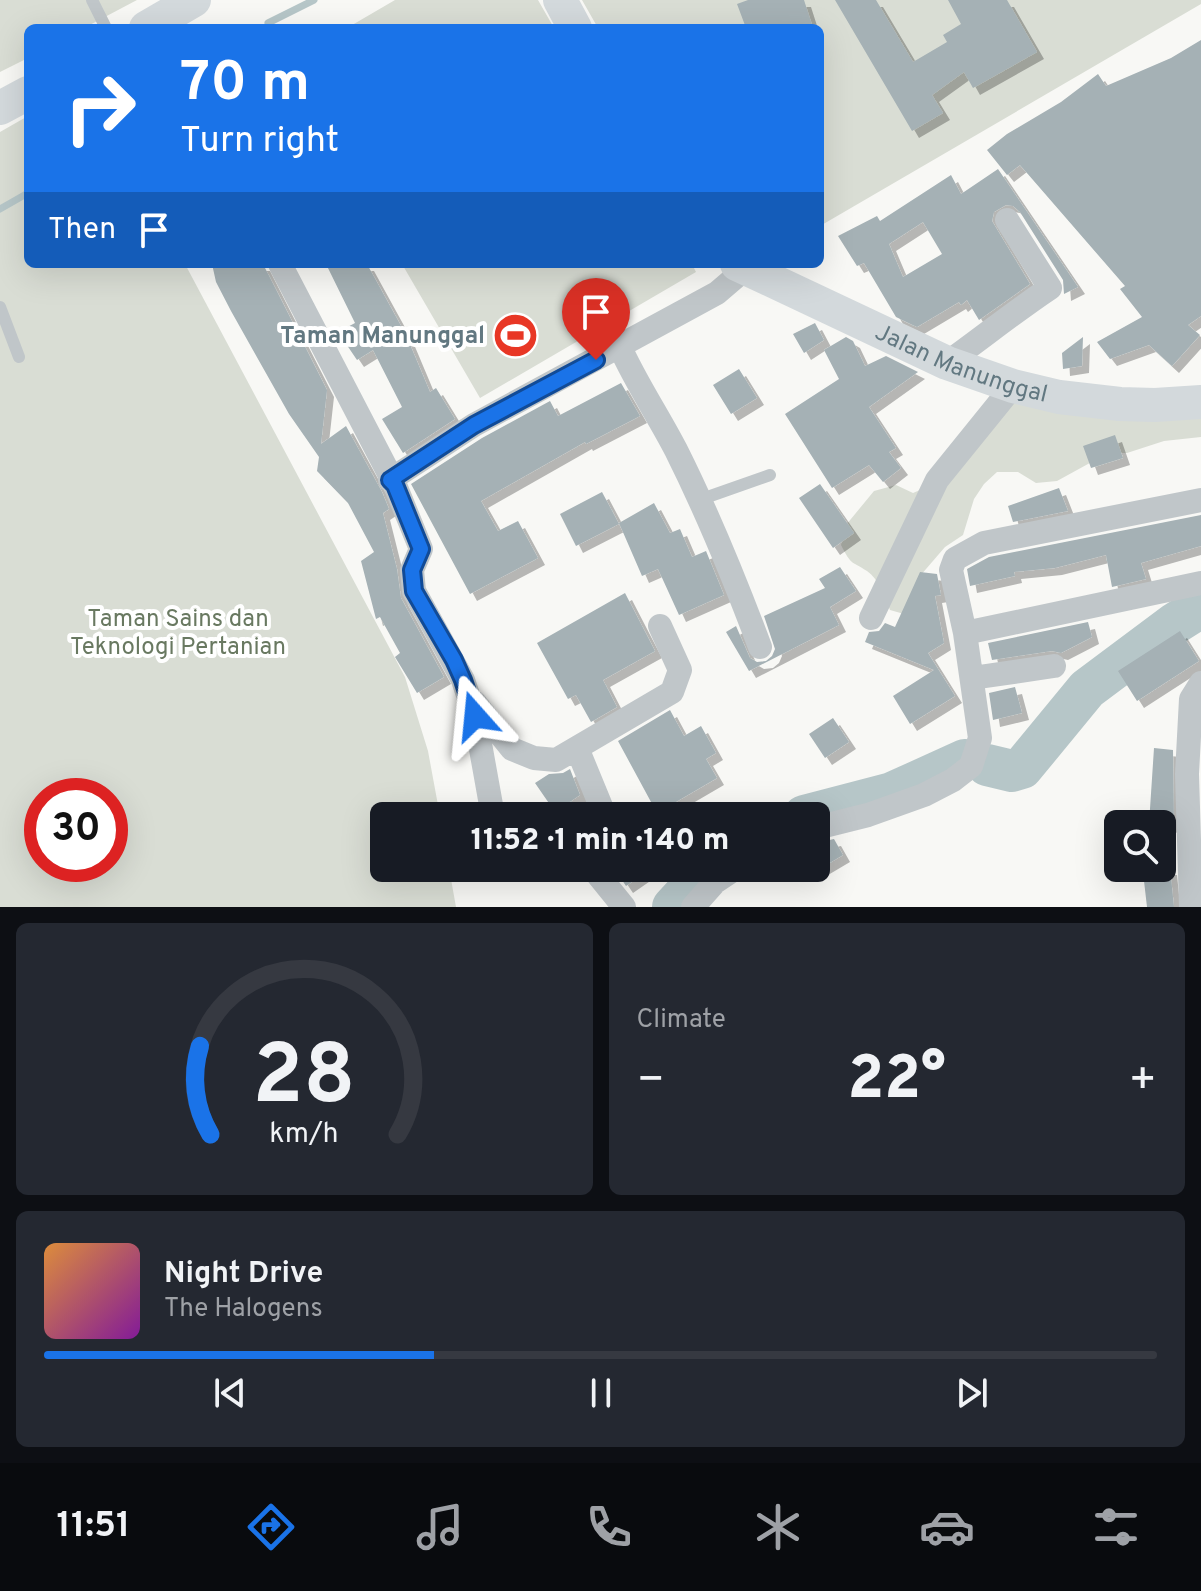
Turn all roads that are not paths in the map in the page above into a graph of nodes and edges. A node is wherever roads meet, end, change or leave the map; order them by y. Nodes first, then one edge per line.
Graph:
1 (92, 0) edge
2 (194, 0) edge
3 (560, 0) edge
4 (104, 24) edge
5 (155, 24) edge
6 (573, 24) edge
7 (24, 95) edge
8 (0, 108) edge
9 (1007, 220) dead end
10 (282, 268) edge
11 (740, 268) edge
12 (743, 268) edge
13 (0, 307) edge
14 (620, 347) junction
15 (19, 357) dead end
16 (947, 363) junction
17 (1013, 386) junction
18 (1201, 402) edge
19 (770, 475) dead end
20 (390, 480) junction
21 (699, 500) junction
22 (1201, 500) edge
23 (1201, 583) edge
24 (871, 618) dead end
25 (660, 626) dead end
26 (965, 633) junction
27 (760, 647) dead end
28 (1054, 666) dead end
29 (972, 678) junction
30 (1201, 683) edge
31 (468, 695) junction
32 (577, 748) junction
33 (490, 802) edge
34 (599, 802) edge
35 (830, 824) edge
36 (604, 882) edge
37 (715, 882) edge
38 (624, 907) edge
39 (693, 907) edge
40 (1191, 907) edge

1 - 4 lane
2 - 5 street
3 - 6 street
7 - 8 street
9 - 16 street
10 - 20 street
11 - 14 street
12 - 16 street, Jalan Manunggal
13 - 15 lane
14 - 20 street
14 - 21 street
16 - 17 street, Jalan Manunggal
17 - 18 street, Jalan Manunggal
17 - 24 street
19 - 21 lane
20 - 31 street
21 - 27 street
22 - 26 street
23 - 26 street
25 - 32 street
26 - 29 street
28 - 29 street
29 - 35 street
30 - 40 street
31 - 32 street
31 - 33 street
32 - 34 street
36 - 38 street
37 - 39 street

